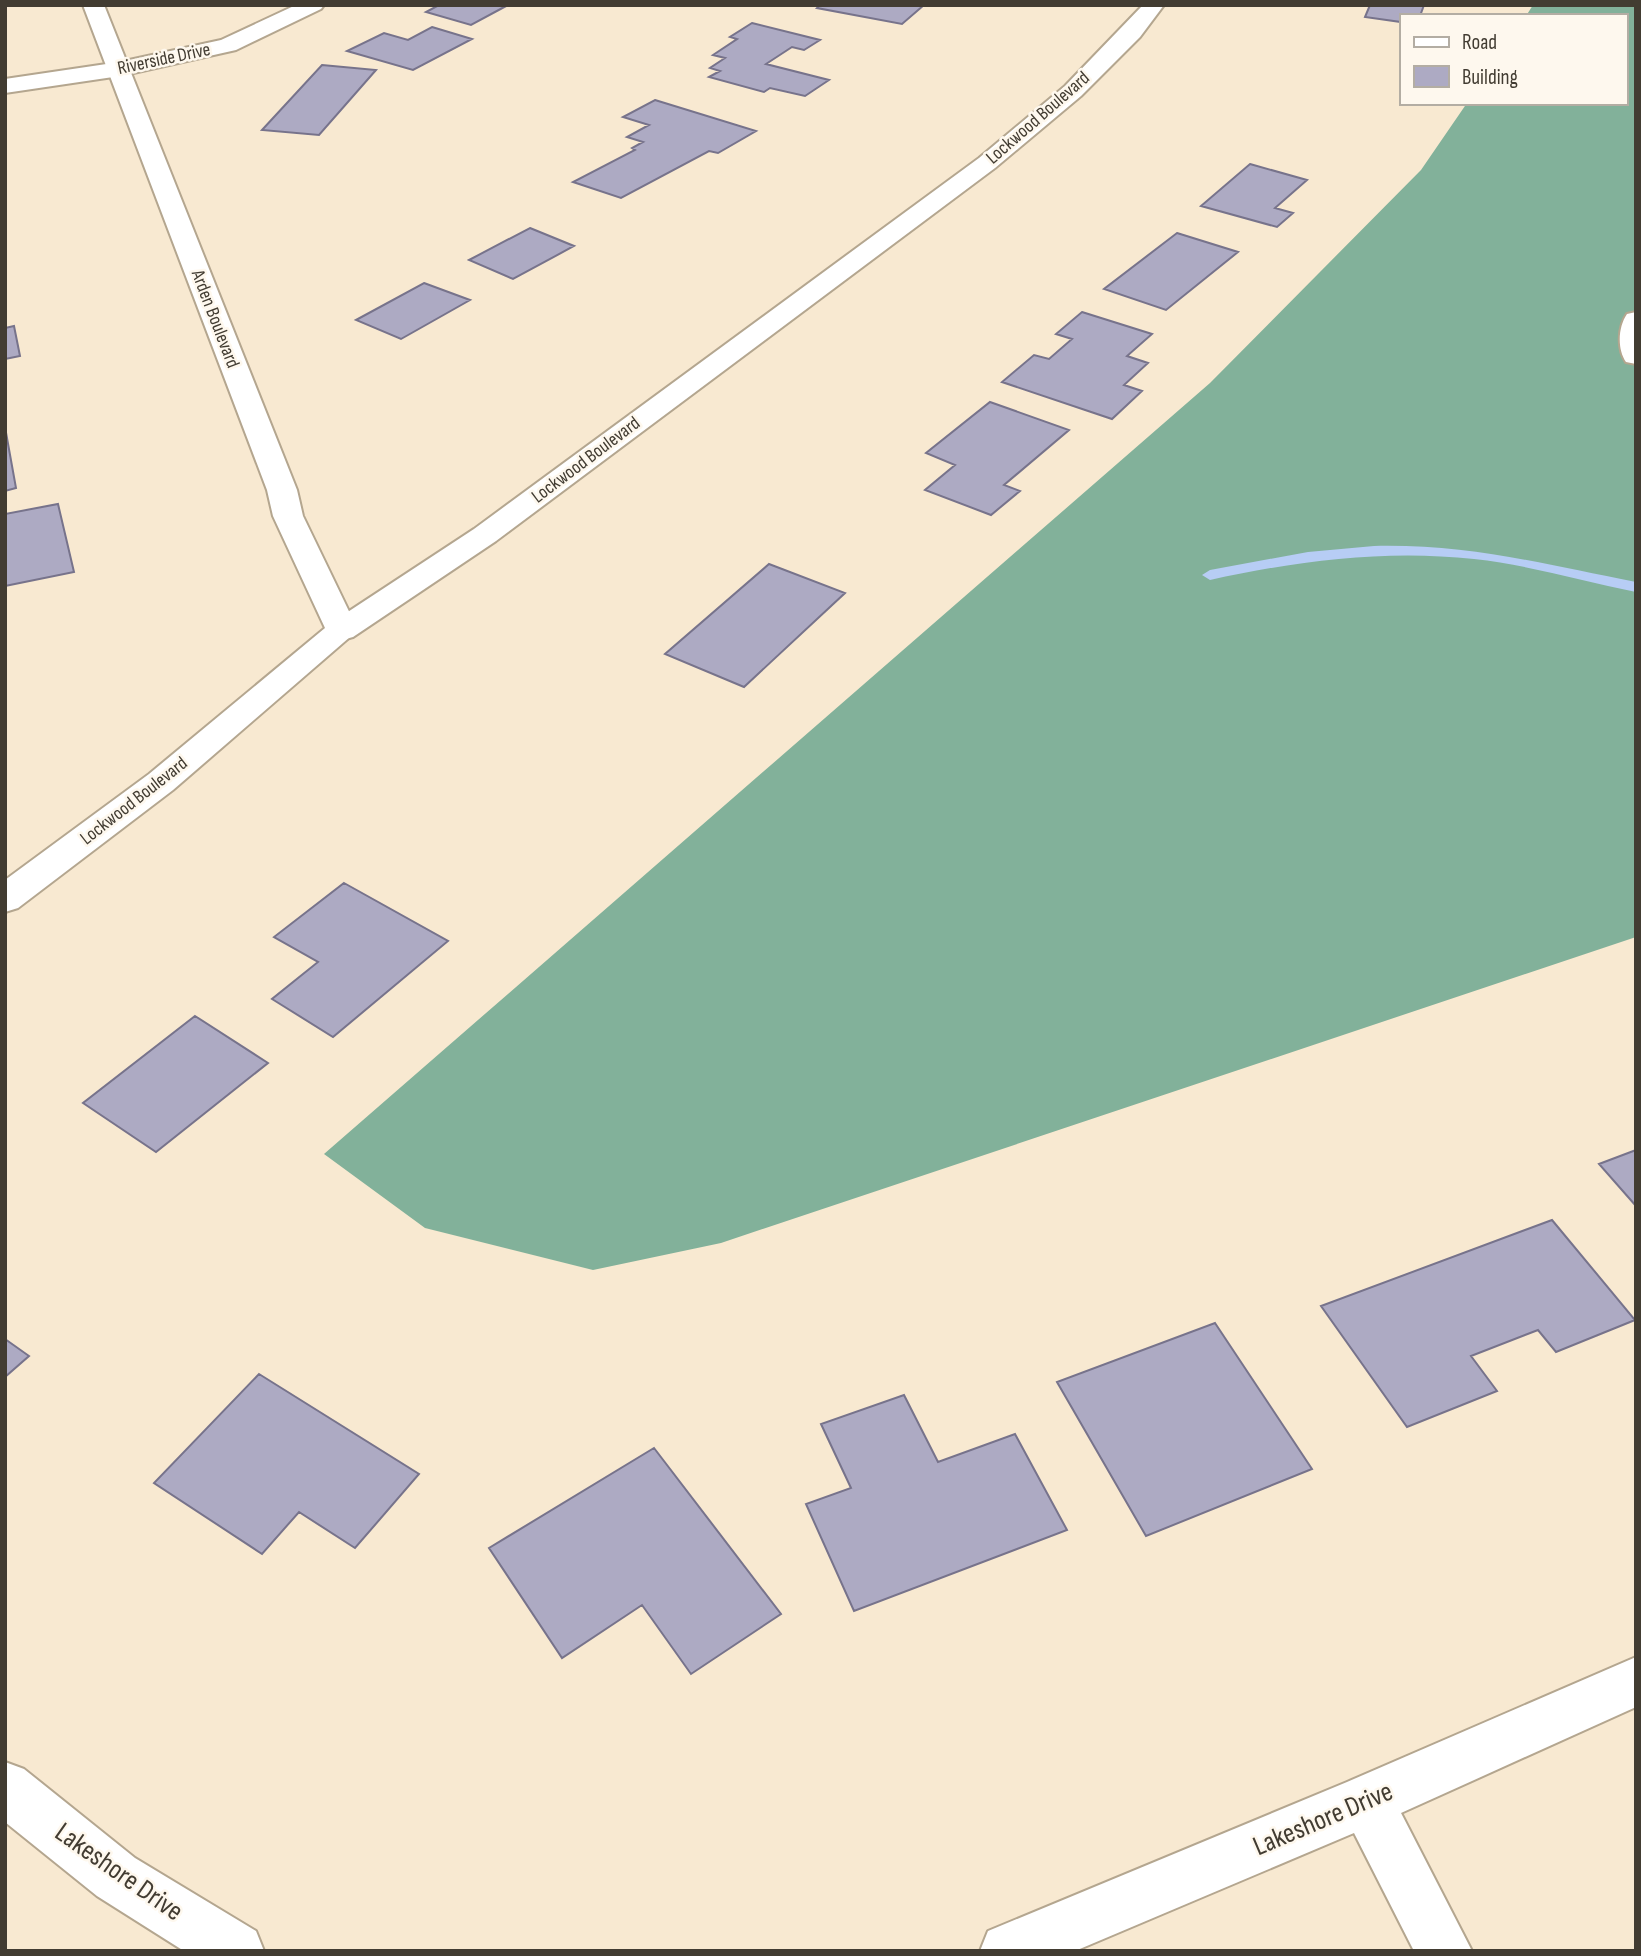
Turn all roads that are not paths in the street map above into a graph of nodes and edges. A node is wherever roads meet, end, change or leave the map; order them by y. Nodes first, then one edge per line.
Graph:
1 (93, 5) edge
2 (314, 5) edge
3 (1154, 5) edge
4 (120, 69) junction
5 (5, 86) edge
6 (1636, 320) edge
7 (1636, 356) edge
8 (342, 630) junction
9 (5, 899) edge
10 (1636, 1681) edge
11 (5, 1788) edge
12 (1366, 1801) junction
13 (236, 1951) edge
14 (1008, 1951) edge
15 (1444, 1951) edge

1 - 4 street, Arden Boulevard
2 - 4 street, Riverside Drive
3 - 8 street, Lockwood Boulevard
4 - 5 street, Riverside Drive
4 - 8 street, Arden Boulevard
6 - 7 street
8 - 9 street, Lockwood Boulevard
10 - 12 street, Lakeshore Drive
11 - 13 street, Lakeshore Drive
12 - 14 street, Lakeshore Drive
12 - 15 street

